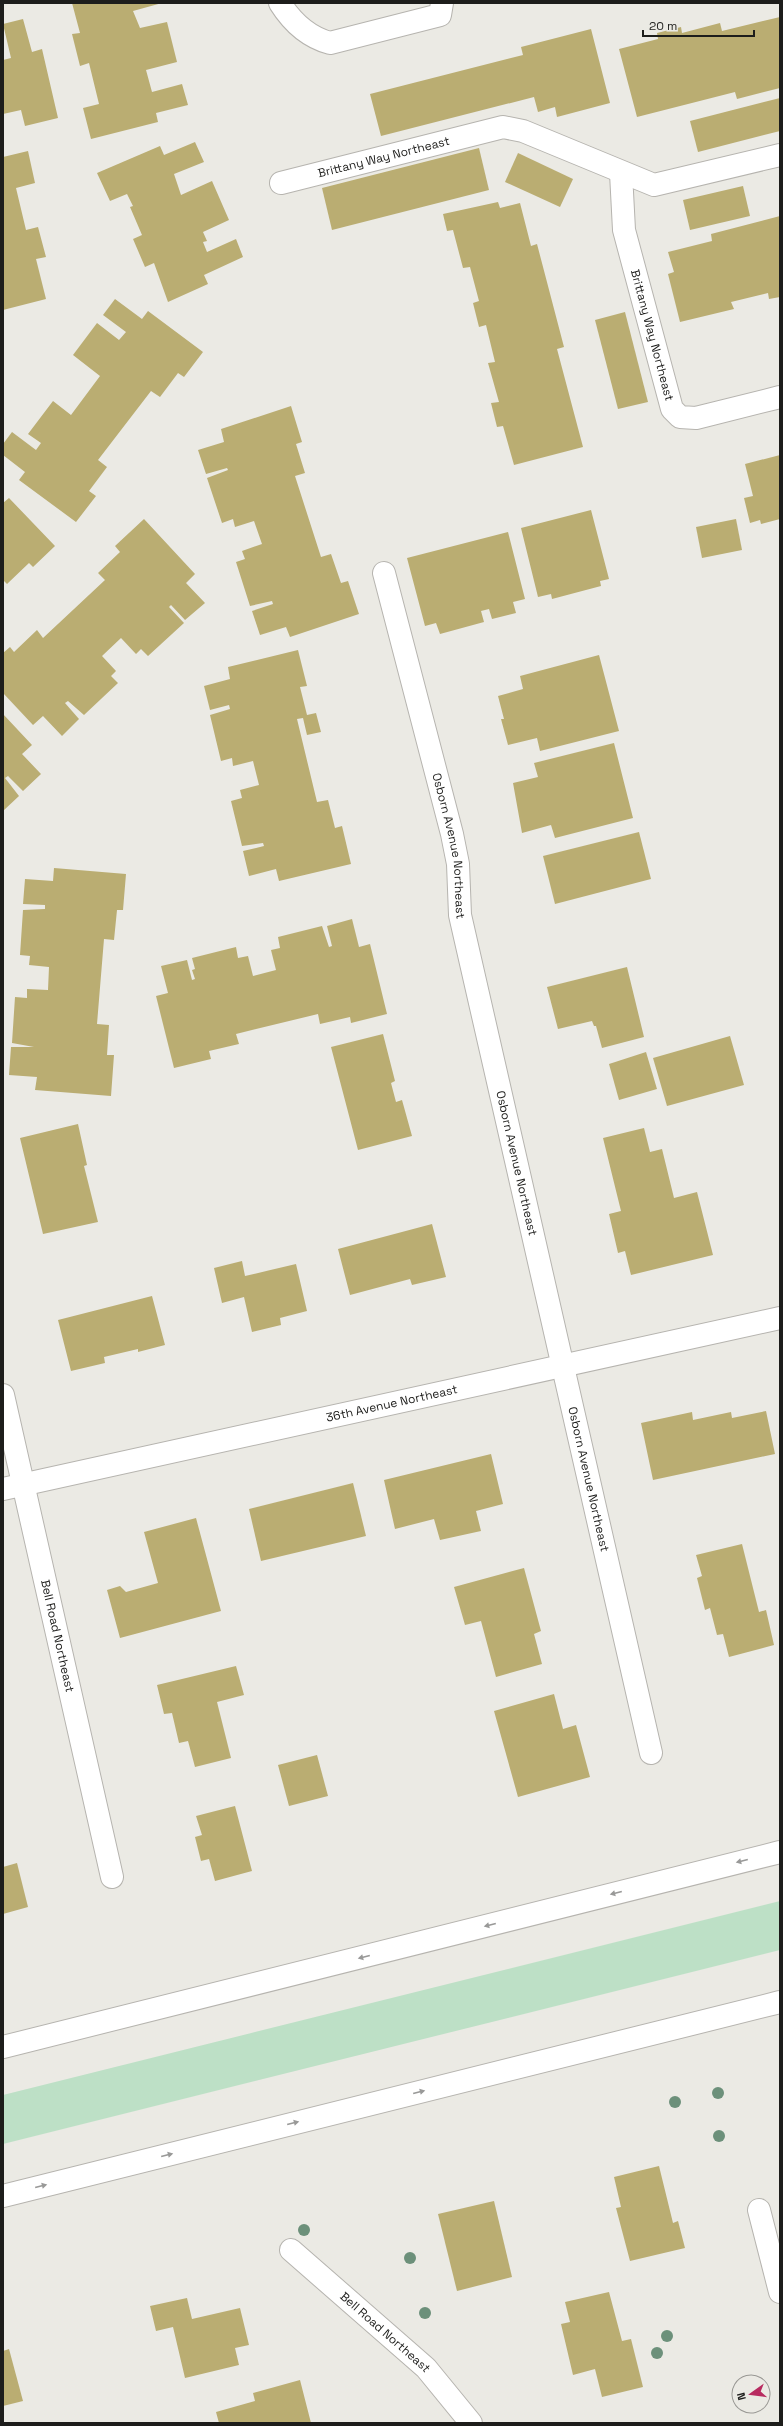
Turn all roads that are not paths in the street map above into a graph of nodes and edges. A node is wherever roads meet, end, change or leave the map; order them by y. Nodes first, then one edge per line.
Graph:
1 (280, 3) edge
2 (442, 3) edge
3 (780, 155) edge
4 (621, 173) junction
5 (281, 183) dead end
6 (780, 397) edge
7 (384, 573) dead end
8 (780, 1318) edge
9 (563, 1365) junction
10 (3, 1395) edge
11 (13, 1487) edge
12 (651, 1753) dead end
13 (780, 1852) edge
14 (112, 1877) dead end
15 (780, 2002) edge
16 (3, 2046) edge
17 (3, 2196) edge
18 (760, 2210) dead end
19 (291, 2250) dead end
20 (780, 2292) edge
21 (471, 2423) edge

1 - 2 main road
3 - 4 main road, Brittany Way Northeast
4 - 5 main road, Brittany Way Northeast
4 - 6 main road, Brittany Way Northeast
7 - 9 main road, Osborn Avenue Northeast
8 - 9 main road, 36th Avenue Northeast
9 - 11 main road, 36th Avenue Northeast
9 - 12 main road, Osborn Avenue Northeast
10 - 11 main road, Bell Road Northeast
11 - 14 main road, Bell Road Northeast
13 -> 16 main road
17 -> 15 main road
18 - 20 main road
19 - 21 main road, Bell Road Northeast

